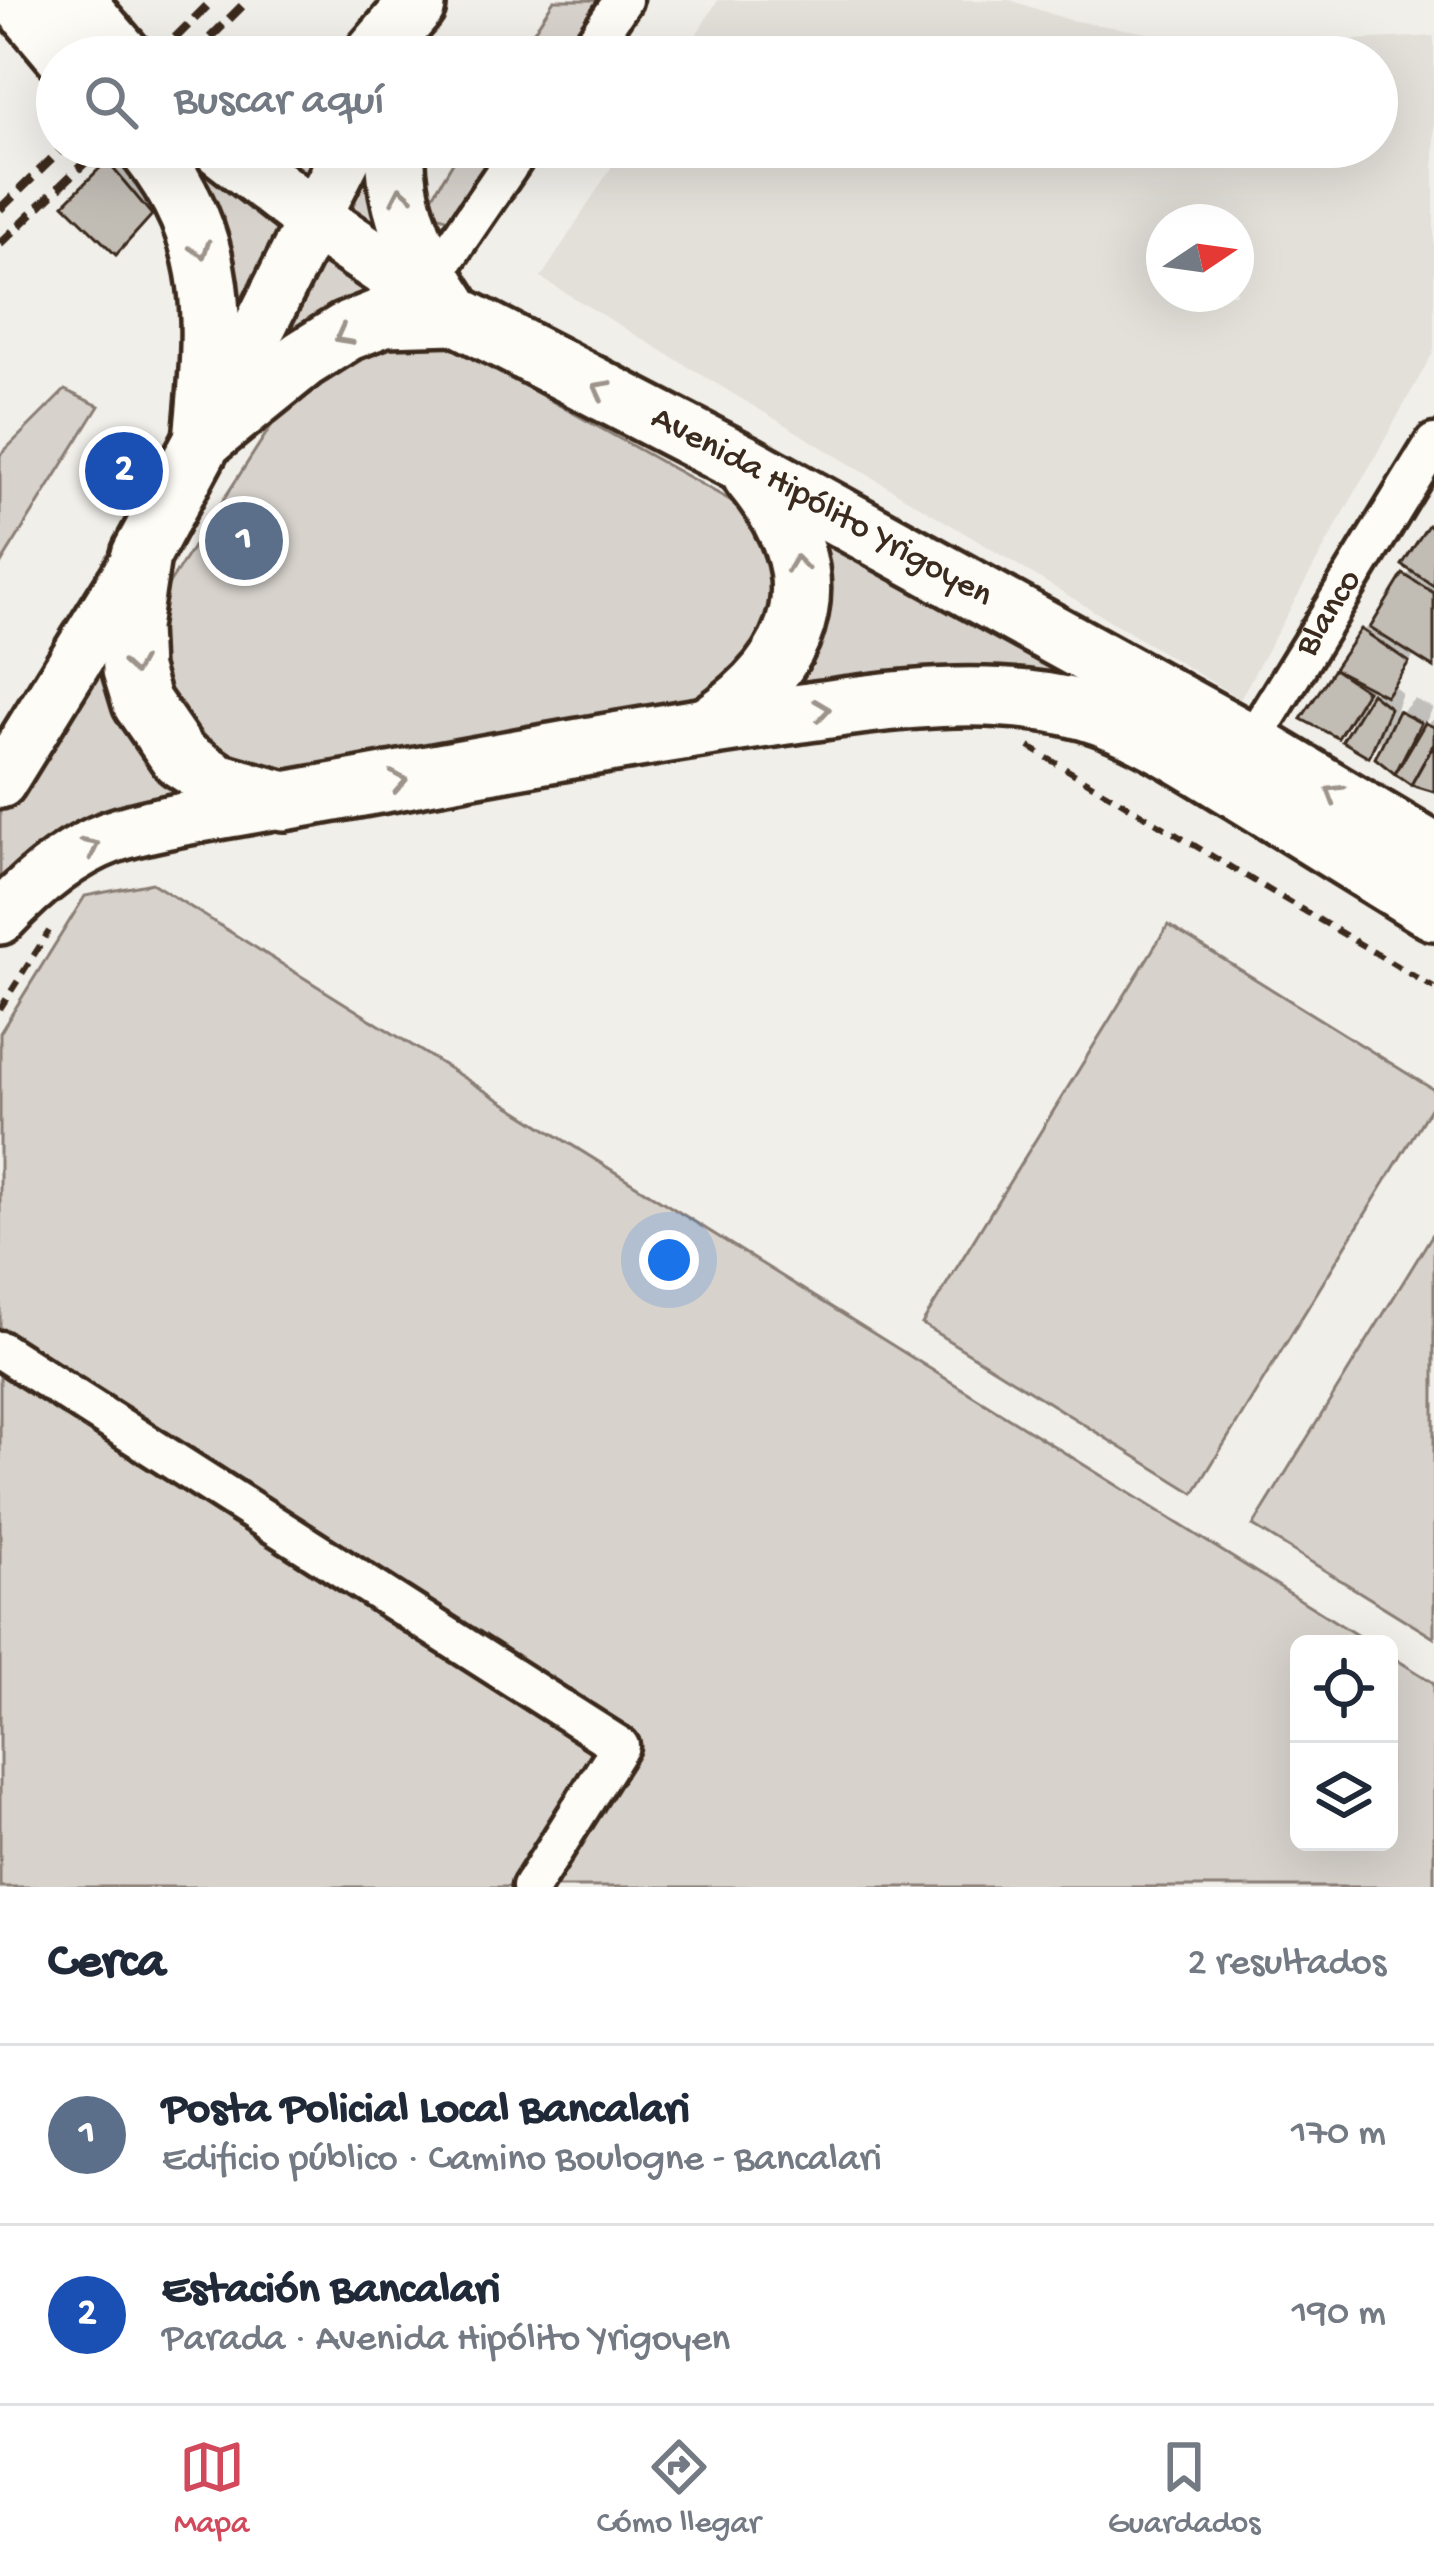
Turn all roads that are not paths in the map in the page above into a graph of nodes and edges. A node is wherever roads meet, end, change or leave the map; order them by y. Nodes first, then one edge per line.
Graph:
1 (20, 0) edge
2 (74, 0) edge
3 (623, 0) edge
4 (50, 36) edge
5 (105, 36) edge
6 (598, 36) edge
7 (161, 168) edge
8 (248, 168) edge
9 (340, 168) edge
10 (397, 168) edge
11 (511, 168) edge
12 (316, 221) junction
13 (444, 297) junction
14 (202, 440) junction
15 (1434, 442) edge
16 (742, 464) junction
17 (141, 555) junction
18 (706, 727) junction
19 (1239, 763) junction
20 (0, 782) edge
21 (284, 801) junction
22 (1434, 853) edge
23 (1434, 911) edge
24 (0, 919) edge
25 (0, 1350) edge
26 (531, 1887) edge

1 - 4 main road
2 - 5 main road
3 - 6 street
7 -> 14 main road
8 - 12 main road, Avenida Hipólito Yrigoyen
9 - 12 main road
13 -> 10 main road
11 - 13 street
12 - 13 main road, Avenida Hipólito Yrigoyen
12 - 14 main road
13 -> 14 main road
16 -> 13 main road, Avenida Hipólito Yrigoyen
14 - 17 main road
15 - 19 street, Blanco
18 -> 16 main road
16 - 19 main road, Avenida Hipólito Yrigoyen
17 - 20 main road
17 -> 21 main road
18 -> 19 main road, Avenida Hipólito Yrigoyen
21 -> 18 main road, Avenida Hipólito Yrigoyen
22 -> 19 main road, Avenida Hipólito Yrigoyen
19 - 23 main road, Avenida Hipólito Yrigoyen
24 -> 21 main road
25 - 26 street

